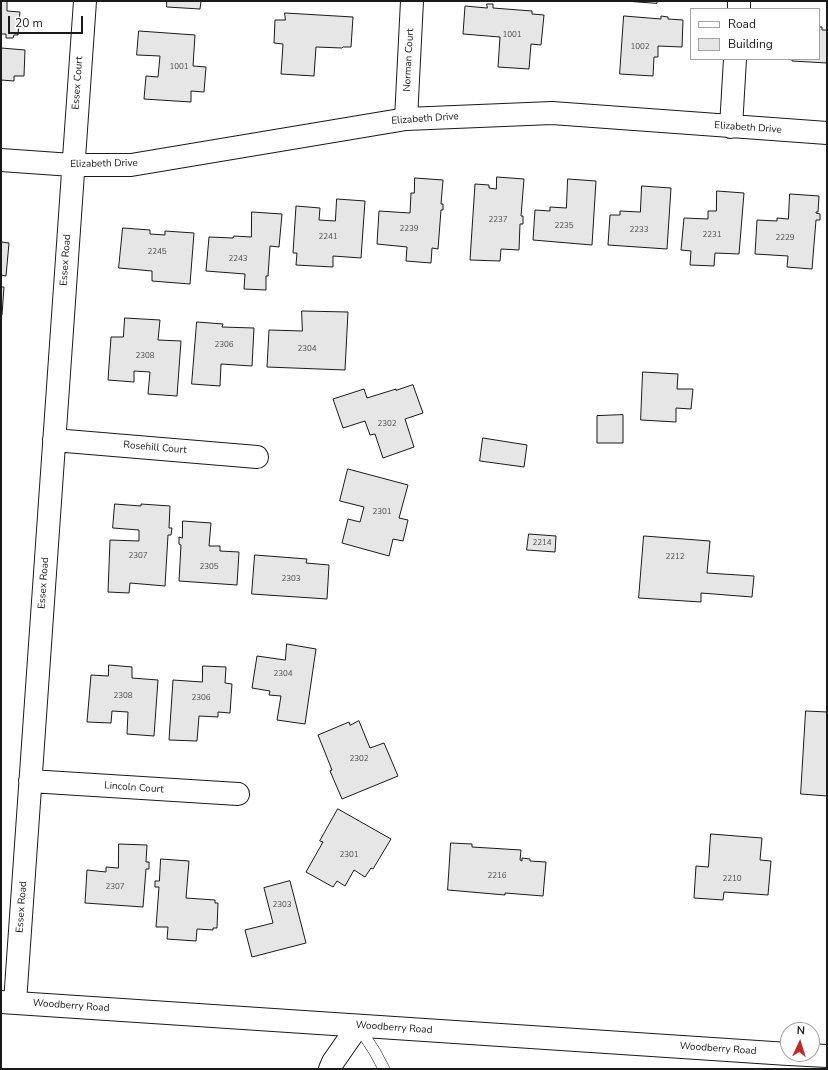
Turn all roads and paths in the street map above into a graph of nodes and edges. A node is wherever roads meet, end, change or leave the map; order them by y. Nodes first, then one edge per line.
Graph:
1 (85, 1) edge
2 (412, 1) edge
3 (735, 60) edge
4 (406, 119) junction
5 (731, 127) junction
6 (827, 133) edge
7 (1, 160) edge
8 (72, 165) junction
9 (54, 440) junction
10 (257, 457) dead end
11 (30, 781) junction
12 (238, 794) dead end
13 (8, 1002) edge
14 (358, 1026) junction
15 (780, 1053) edge
16 (330, 1069) edge
17 (384, 1069) edge

1 - 8 street, Essex Court
2 - 4 street, Norman Court
3 - 5 street
4 - 5 street, Elizabeth Drive
4 - 8 street, Elizabeth Drive
5 - 6 street, Elizabeth Drive
7 - 8 street, Elizabeth Drive
8 - 9 street, Essex Road
9 - 10 street, Rosehill Court
9 - 11 street, Essex Road
11 - 12 street, Lincoln Court
11 - 13 street, Essex Road
13 - 14 street, Woodberry Road
14 - 15 street, Woodberry Road
14 - 16 street
14 - 17 lane

